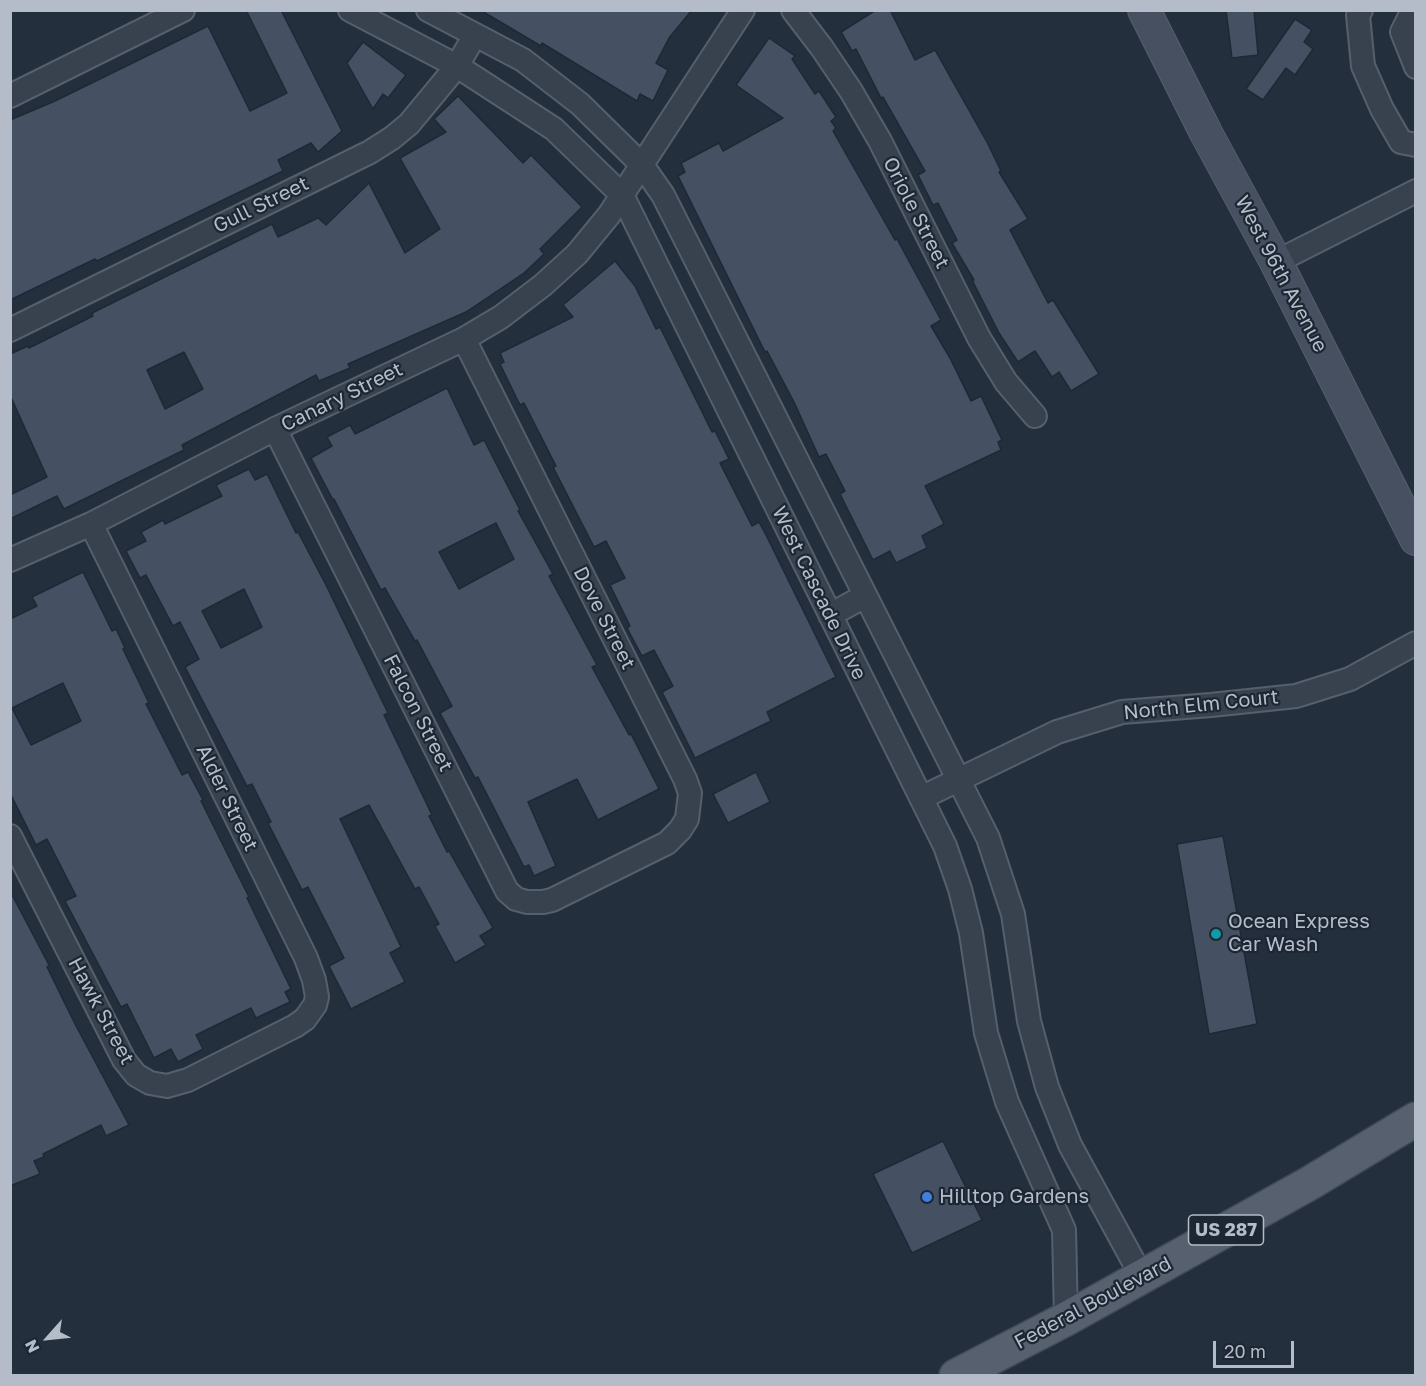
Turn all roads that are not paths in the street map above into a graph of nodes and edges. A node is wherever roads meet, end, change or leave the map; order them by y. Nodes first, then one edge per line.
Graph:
1 (183, 10) edge
2 (350, 10) edge
3 (428, 10) edge
4 (743, 10) edge
5 (793, 10) edge
6 (1144, 10) edge
7 (1361, 10) edge
8 (1413, 10) edge
9 (475, 35) junction
10 (457, 66) junction
11 (1416, 67) edge
12 (10, 96) edge
13 (1416, 145) edge
14 (632, 180) junction
15 (1416, 191) edge
16 (1276, 262) junction
17 (10, 330) edge
18 (464, 339) junction
19 (752, 371) junction
20 (717, 389) junction
21 (1035, 417) dead end
22 (275, 429) junction
23 (91, 524) junction
24 (1416, 539) edge
25 (10, 560) edge
26 (866, 596) junction
27 (830, 615) junction
28 (1416, 643) edge
29 (958, 780) junction
30 (921, 798) junction
31 (10, 836) edge
32 (614, 869) joint
33 (251, 1049) joint
34 (1416, 1119) edge
35 (1142, 1277) junction
36 (1066, 1319) junction
37 (956, 1376) edge

1 - 12 street
2 - 10 street, West Cascade Drive
3 - 9 street, West Cascade Drive
4 - 14 street, Canary Street
5 - 21 street, Oriole Street
6 - 16 street, West 96th Avenue
7 - 13 street
8 - 11 street
9 - 10 street, Gull Street
9 - 14 street, West Cascade Drive
10 - 14 street, West Cascade Drive
10 - 17 street, Gull Street
14 - 18 street, Canary Street
14 - 19 street, West Cascade Drive
14 - 20 street, West Cascade Drive
15 - 16 street
16 - 24 street, West 96th Avenue
18 - 22 street, Canary Street
18 - 32 street, Dove Street
19 - 20 street
19 - 26 street, West Cascade Drive
20 - 27 street, West Cascade Drive
22 - 23 street, Canary Street
22 - 32 street, Falcon Street
23 - 25 street, Canary Street
23 - 33 street, Alder Street
26 - 27 street
26 - 29 street, West Cascade Drive
27 - 30 street, West Cascade Drive
28 - 29 street, North Elm Court
29 - 30 street, North Elm Court
29 - 35 street, West Cascade Drive
30 - 36 street, West Cascade Drive
31 - 33 street, Hawk Street
34 - 35 main road, Federal Boulevard / US 287
35 - 36 main road, Federal Boulevard / US 287
36 - 37 main road, Federal Boulevard / US 287

